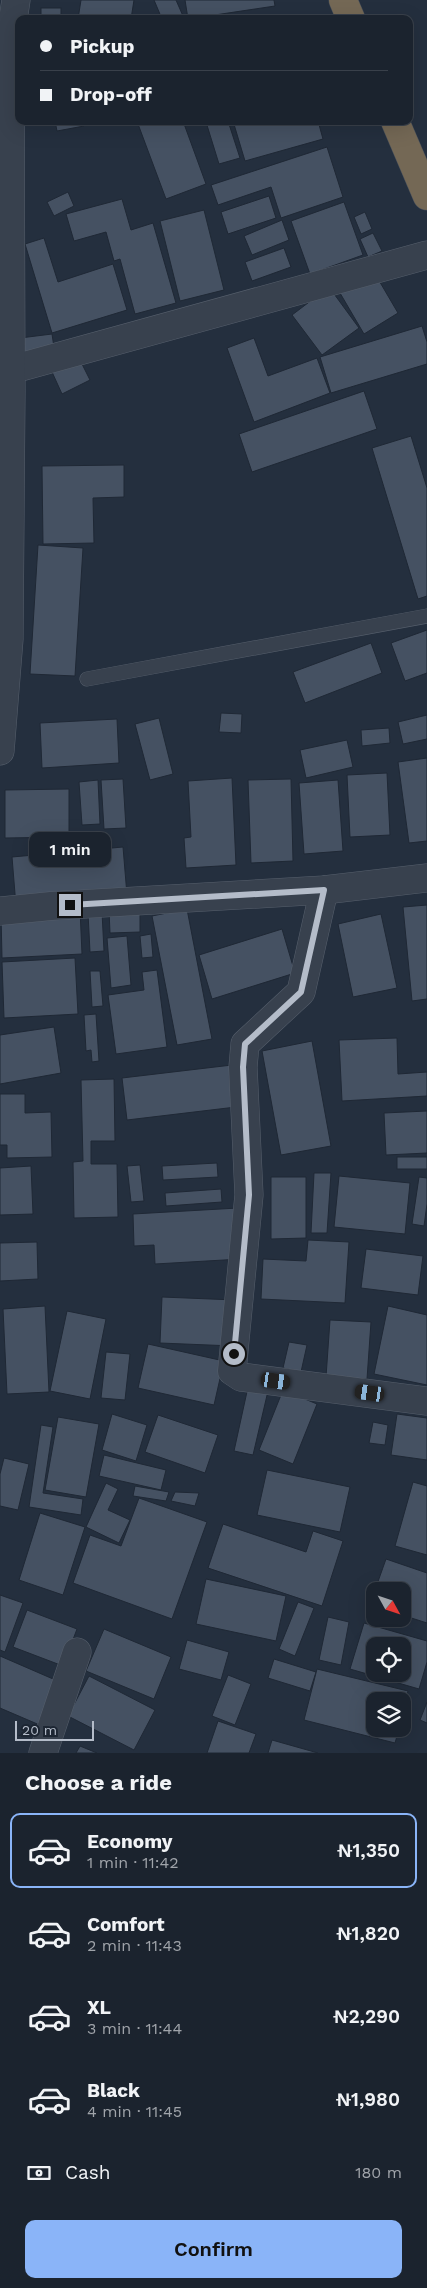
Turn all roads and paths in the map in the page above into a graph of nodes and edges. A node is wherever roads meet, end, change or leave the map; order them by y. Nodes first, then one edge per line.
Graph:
1 (16, 0) edge
2 (343, 0) edge
3 (349, 15) edge
4 (397, 125) edge
5 (5, 183) edge
6 (427, 196) edge
7 (427, 254) edge
8 (7, 384) edge
9 (427, 616) edge
10 (87, 679) dead end
11 (0, 751) edge
12 (427, 878) edge
13 (324, 890) junction
14 (0, 911) edge
15 (427, 1401) edge
16 (78, 1652) dead end
17 (43, 1753) edge

1 - 5 street
2 - 3 highway
4 - 6 highway
5 - 8 street
7 - 8 street
8 - 11 street
9 - 10 lane
12 - 13 street
13 - 14 street
13 - 15 street
16 - 17 street

